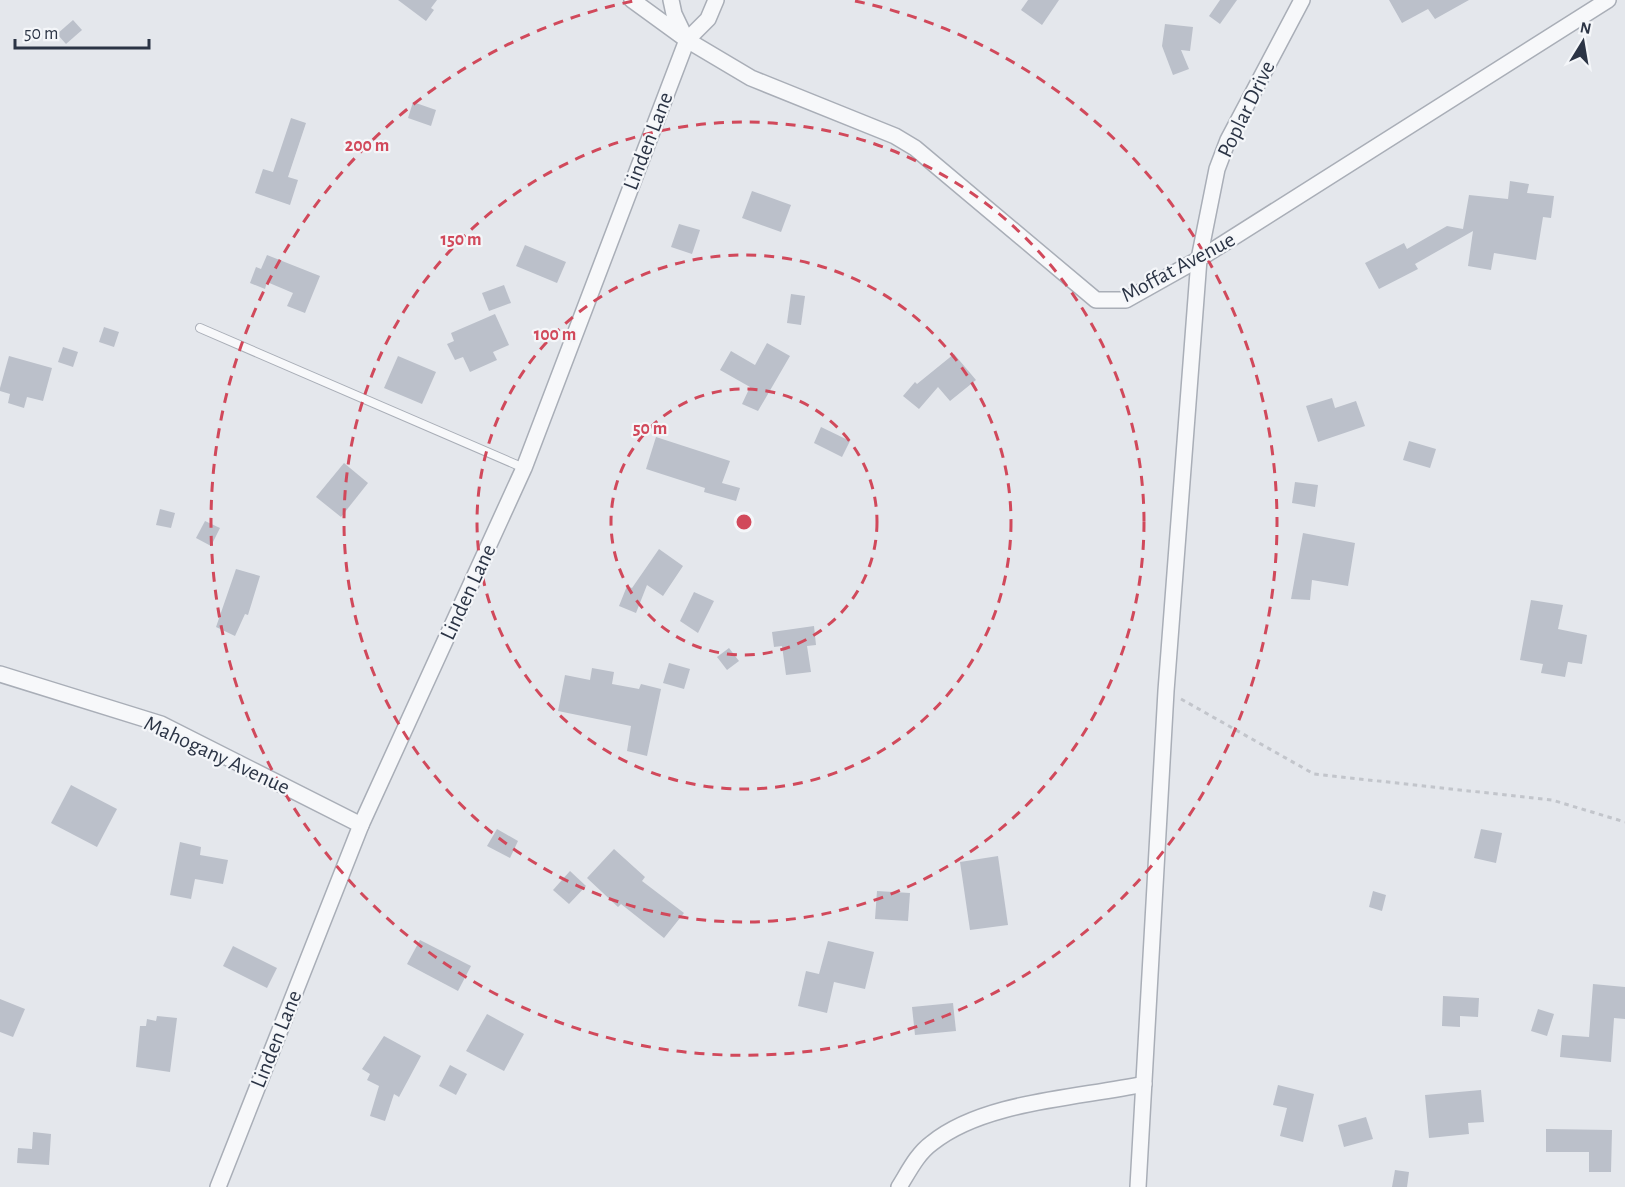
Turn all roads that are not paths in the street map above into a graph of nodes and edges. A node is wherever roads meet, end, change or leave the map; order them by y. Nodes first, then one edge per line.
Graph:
1 (632, 0) edge
2 (671, 0) edge
3 (716, 0) edge
4 (1302, 0) edge
5 (1608, 0) edge
6 (687, 40) junction
7 (1199, 259) junction
8 (200, 328) dead end
9 (524, 468) junction
10 (0, 674) edge
11 (361, 825) junction
12 (1144, 1084) junction
13 (218, 1187) edge
14 (899, 1187) edge
15 (1138, 1187) edge

1 - 6 street, Moffat Avenue
2 - 6 street
3 - 6 street, Linden Lane
4 - 7 street, Poplar Drive
5 - 7 street, Moffat Avenue
6 - 7 street, Moffat Avenue
6 - 9 street, Linden Lane
7 - 12 street, Poplar Drive
8 - 9 lane
9 - 11 street, Linden Lane
10 - 11 street, Mahogany Avenue
11 - 13 street, Linden Lane
12 - 14 street
12 - 15 street, Poplar Drive

